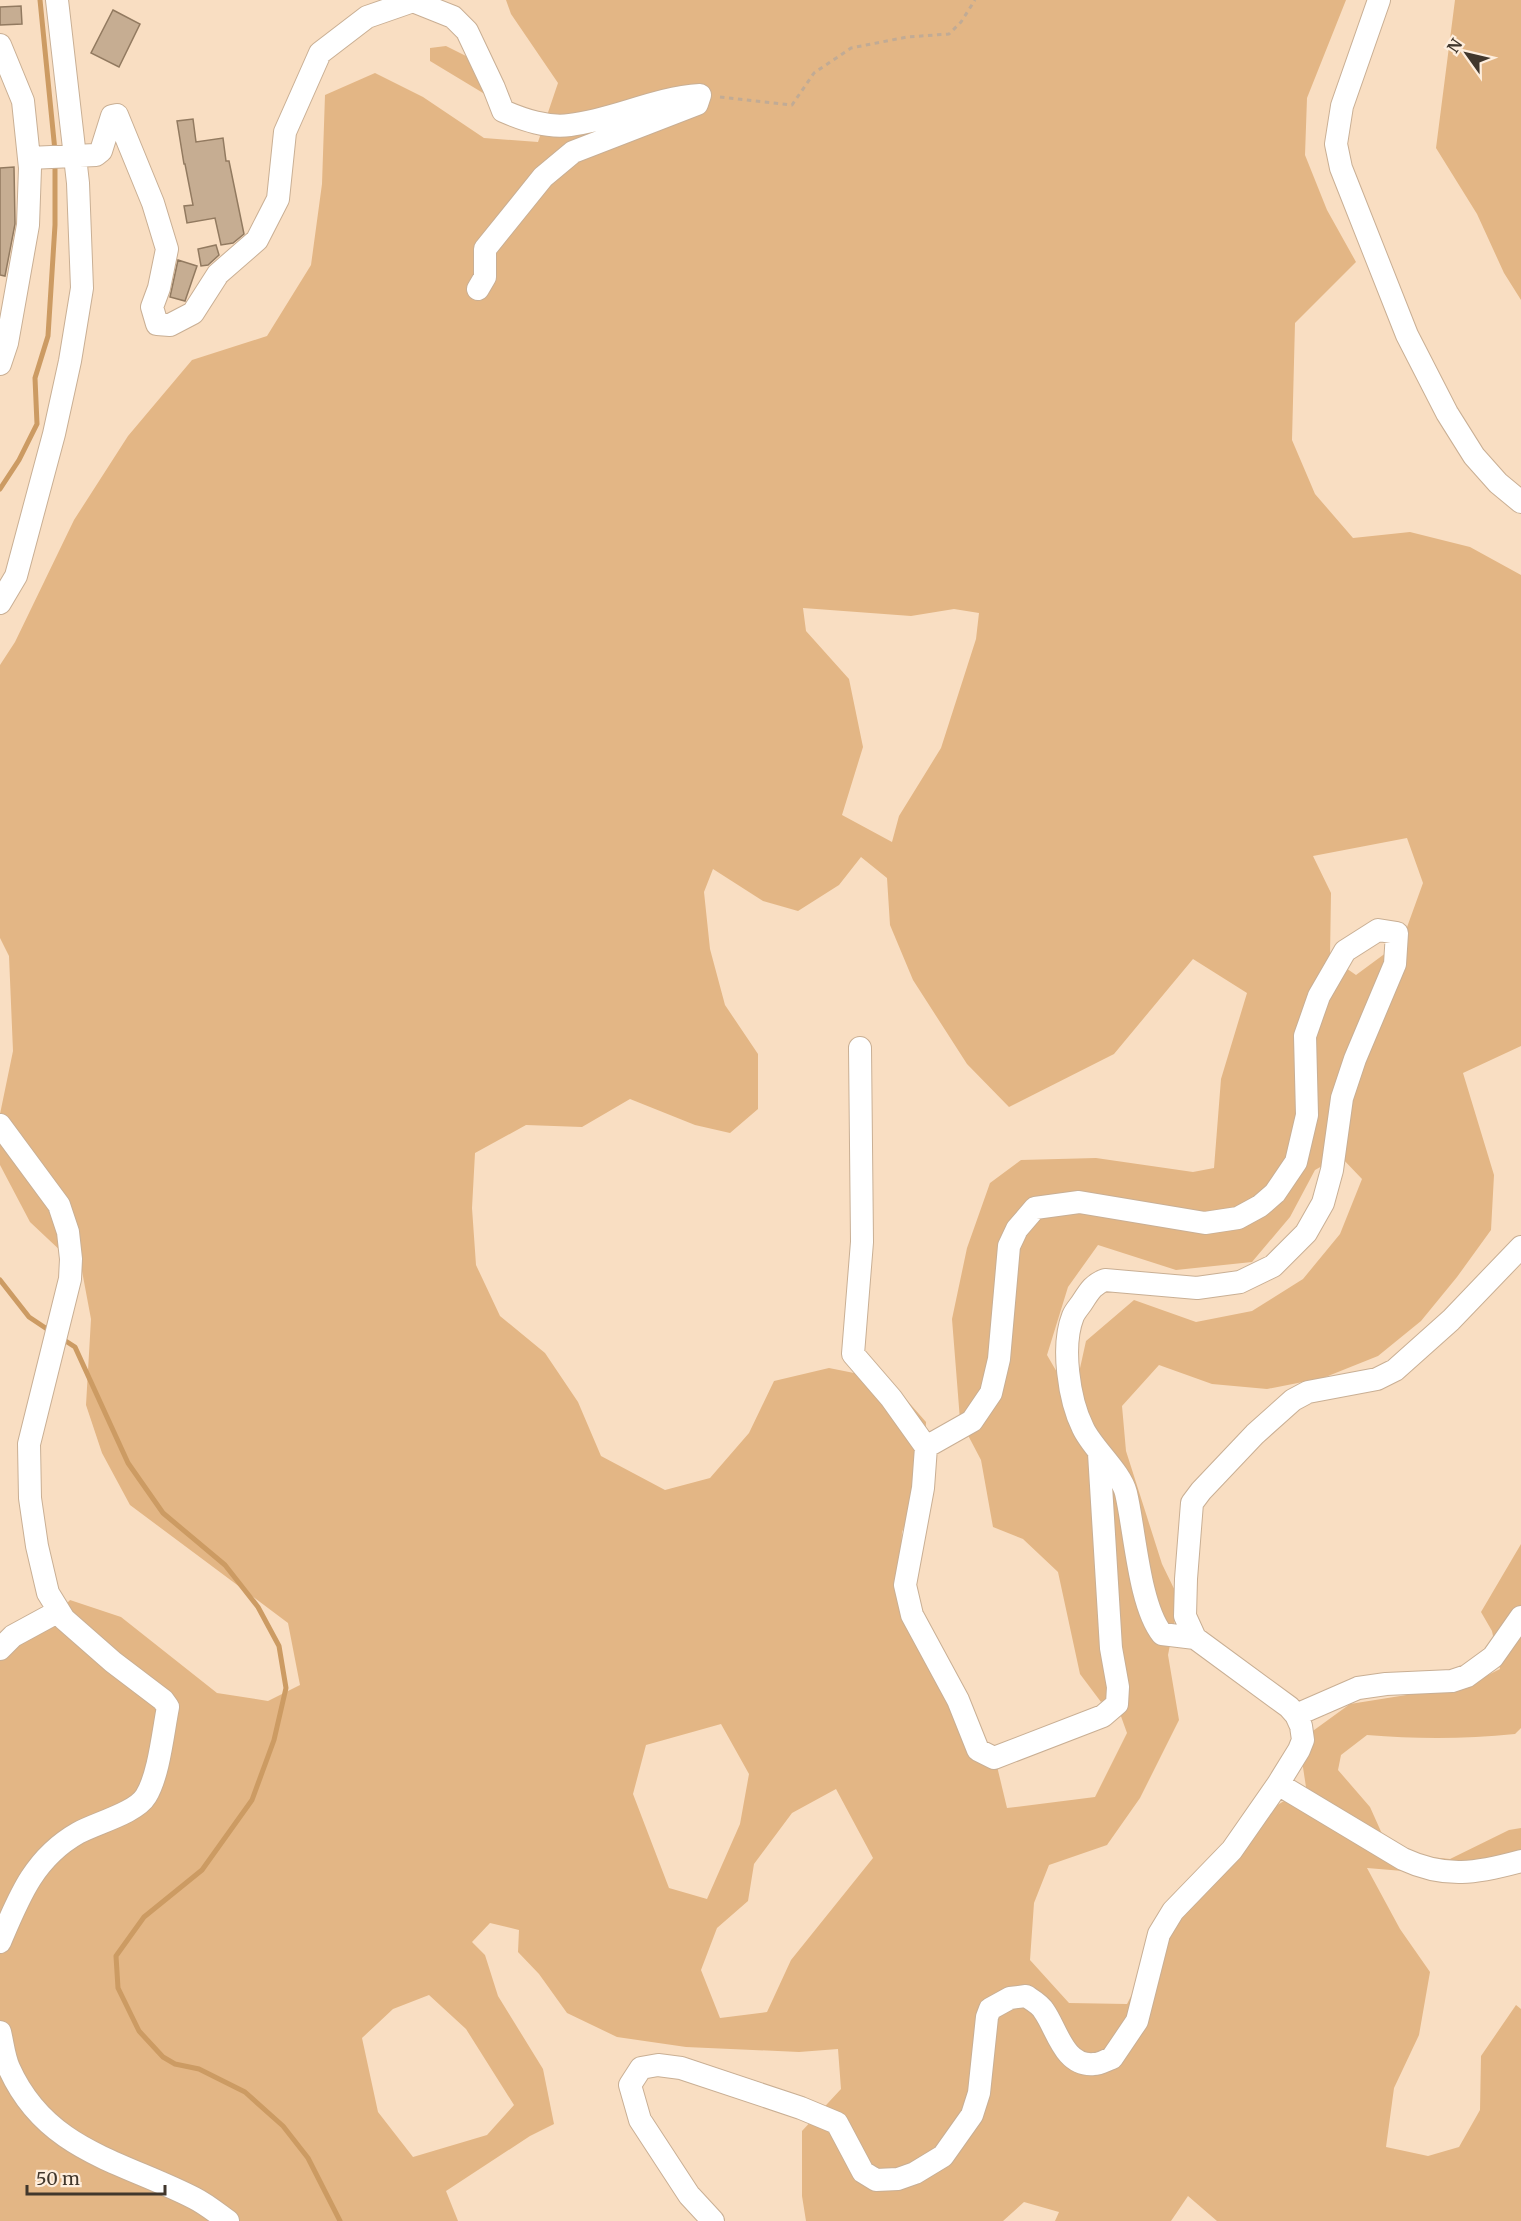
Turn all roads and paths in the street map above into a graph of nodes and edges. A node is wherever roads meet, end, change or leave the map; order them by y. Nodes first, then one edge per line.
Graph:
1 (57, 0) edge
2 (975, 0) edge
3 (1379, 0) edge
4 (0, 45) edge
5 (700, 95) junction
6 (74, 156) junction
7 (29, 158) junction
8 (478, 289) dead end
9 (0, 364) edge
10 (1521, 502) edge
11 (0, 603) edge
12 (860, 1048) dead end
13 (0, 1125) edge
14 (1521, 1247) edge
15 (926, 1447) junction
16 (1099, 1451) junction
17 (59, 1611) junction
18 (1521, 1617) edge
19 (1195, 1638) junction
20 (0, 1649) edge
21 (1296, 1715) junction
22 (1278, 1784) junction
23 (1521, 1861) edge
24 (0, 1942) edge
25 (0, 2032) edge
26 (228, 2221) edge
27 (713, 2221) edge

1 - 6 street
2 - 5 path
3 - 10 street
4 - 7 street
5 - 6 street
5 - 8 street
6 - 7 street
6 - 11 street
7 - 9 street
12 - 15 street
13 - 17 street
14 - 19 street
15 - 16 street
15 - 16 street
16 - 19 street
17 - 20 street
17 - 24 street
18 - 21 street
19 - 21 street
21 - 22 street
22 - 23 street
22 - 27 street
25 - 26 street

